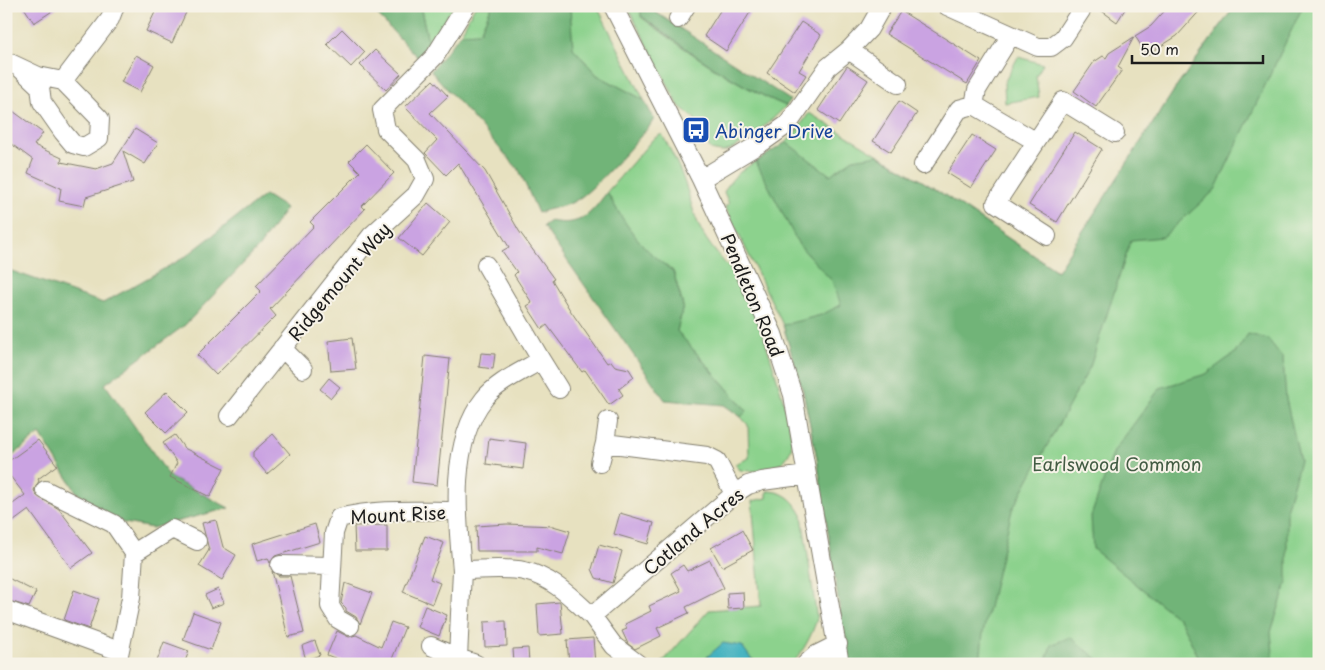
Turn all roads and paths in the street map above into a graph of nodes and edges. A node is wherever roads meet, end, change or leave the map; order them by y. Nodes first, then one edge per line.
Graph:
1 (114, 6) edge
2 (466, 6) edge
3 (612, 6) edge
4 (882, 6) edge
5 (946, 6) edge
6 (1084, 6) edge
7 (1011, 35) junction
8 (849, 50) junction
9 (13, 65) edge
10 (63, 82) junction
11 (898, 84) dead end
12 (974, 105) junction
13 (1116, 133) dead end
14 (1035, 141) junction
15 (923, 165) dead end
16 (700, 179) junction
17 (1047, 236) dead end
18 (486, 265) dead end
19 (282, 348) junction
20 (541, 360) junction
21 (303, 368) dead end
22 (559, 389) dead end
23 (229, 416) dead end
24 (608, 421) dead end
25 (605, 443) junction
26 (600, 463) dead end
27 (807, 475) junction
28 (45, 490) dead end
29 (734, 494) junction
30 (456, 511) junction
31 (197, 541) dead end
32 (134, 552) junction
33 (280, 565) dead end
34 (332, 566) junction
35 (462, 570) junction
36 (6, 610) edge
37 (592, 616) junction
38 (350, 626) dead end
39 (838, 644) junction
40 (430, 646) dead end
41 (118, 657) edge
42 (458, 658) junction
43 (476, 664) edge
44 (638, 664) edge
45 (806, 664) edge
46 (840, 664) edge

1 - 10 street
2 - 19 street, Ridgemount Way
3 - 16 street, Pendleton Road
4 - 8 street
5 - 7 street
6 - 7 street
7 - 12 street
8 - 11 street
8 - 16 street
9 - 10 street
9 - 10 street
12 - 14 street
12 - 15 street
13 - 14 street
14 - 17 street
16 - 27 street, Pendleton Road
18 - 20 street
19 - 21 street
19 - 23 street, Ridgemount Way
20 - 22 street
20 - 30 street
24 - 25 street
25 - 26 street
25 - 29 street
27 - 29 street, Cotland Acres
27 - 39 street, Pendleton Road
28 - 32 street
29 - 37 street, Cotland Acres
30 - 34 street, Mount Rise
30 - 35 street
31 - 32 street
32 - 41 street
33 - 34 street
34 - 38 street, Mount Rise
35 - 37 street
35 - 42 street
36 - 41 street
37 - 44 street
39 - 45 street
39 - 46 street, Pendleton Road
40 - 42 street
42 - 43 street

